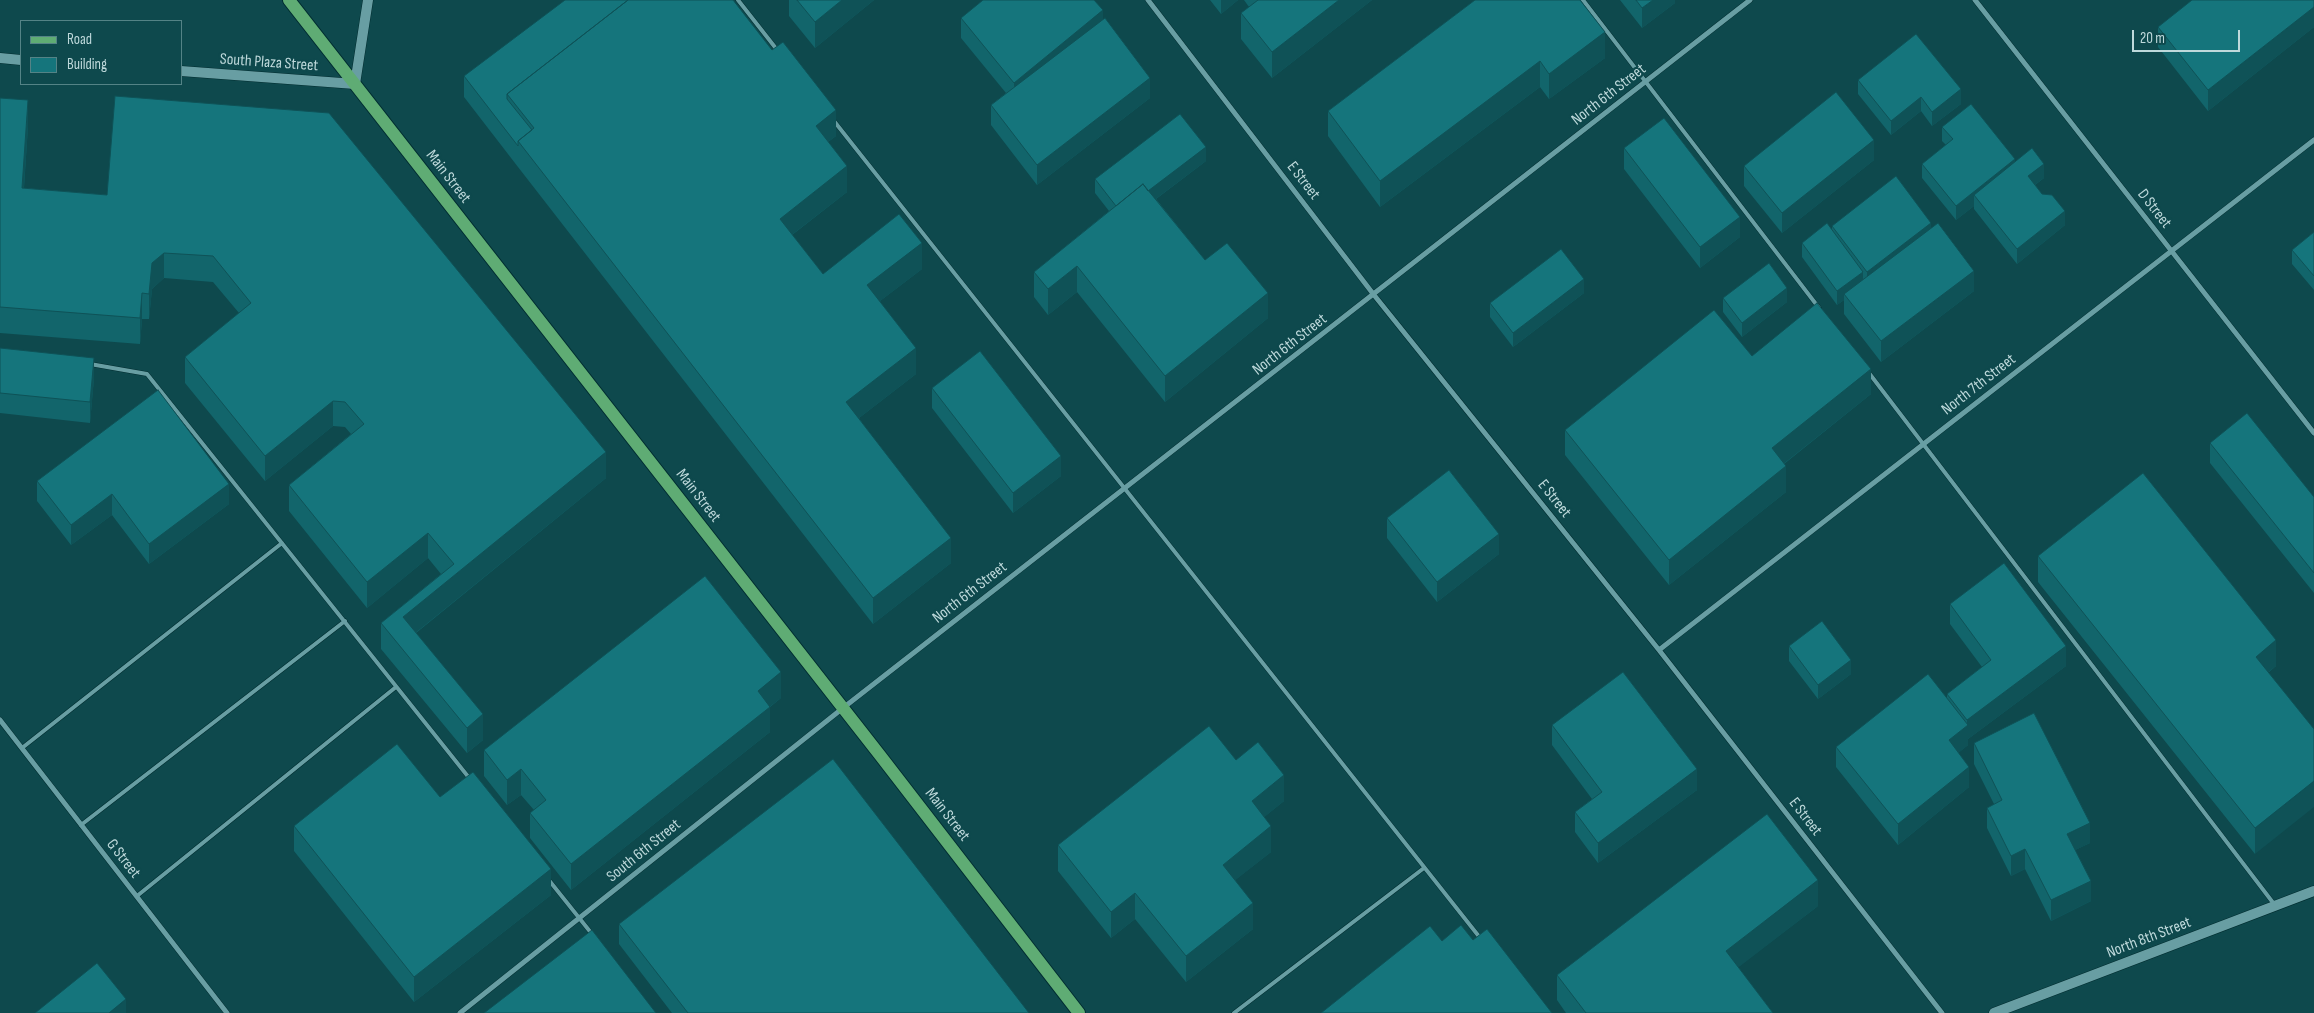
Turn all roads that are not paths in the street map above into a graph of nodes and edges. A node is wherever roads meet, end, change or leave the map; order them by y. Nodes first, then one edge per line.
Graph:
1 (289, 0) edge
2 (368, 0) edge
3 (738, 0) edge
4 (1148, 0) edge
5 (1583, 0) edge
6 (1750, 0) edge
7 (1975, 0) edge
8 (781, 54) edge
9 (0, 58) edge
10 (20, 60) edge
11 (182, 71) edge
12 (1646, 82) junction
13 (355, 84) junction
14 (830, 116) edge
15 (2314, 140) edge
16 (2172, 251) junction
17 (1374, 295) junction
18 (1821, 310) edge
19 (88, 364) edge
20 (1863, 366) edge
21 (2314, 432) edge
22 (1923, 444) junction
23 (1124, 489) junction
24 (282, 543) junction
25 (345, 621) junction
26 (1659, 650) junction
27 (396, 687) junction
28 (843, 708) junction
29 (0, 720) edge
30 (22, 748) junction
31 (476, 787) edge
32 (81, 825) junction
33 (1424, 868) junction
34 (543, 872) edge
35 (2314, 891) edge
36 (137, 896) junction
37 (2276, 906) junction
38 (579, 918) junction
39 (596, 940) edge
40 (1486, 944) edge
41 (227, 1013) edge
42 (460, 1013) edge
43 (1079, 1013) edge
44 (1234, 1013) edge
45 (1942, 1013) edge
46 (1994, 1013) edge

1 - 13 main road, Main Street
2 - 13 main road
3 - 8 lane
4 - 17 street, E Street
5 - 12 lane
6 - 12 street, North 6th Street
7 - 16 street, D Street
9 - 10 main road
11 - 13 main road, South Plaza Street
12 - 17 street, North 6th Street
12 - 18 lane
13 - 28 main road, Main Street
14 - 23 lane
15 - 16 street, North 7th Street
16 - 21 street, D Street
16 - 22 street, North 7th Street
17 - 23 street, North 6th Street
17 - 26 street, E Street
19 - 24 lane
20 - 22 lane
22 - 26 street, North 7th Street
22 - 37 lane
23 - 28 street, North 6th Street
23 - 33 lane
24 - 25 lane
24 - 30 lane
25 - 27 lane
25 - 32 lane
26 - 45 street, E Street
27 - 31 lane
27 - 36 lane
28 - 38 street, South 6th Street
28 - 43 main road, Main Street
29 - 30 street, G Street
30 - 32 street, G Street
32 - 36 street, G Street
33 - 40 lane
33 - 44 lane
34 - 38 lane
35 - 37 main road, North 8th Street
36 - 41 street, G Street
37 - 46 main road, North 8th Street
38 - 39 lane
38 - 42 street, South 6th Street

